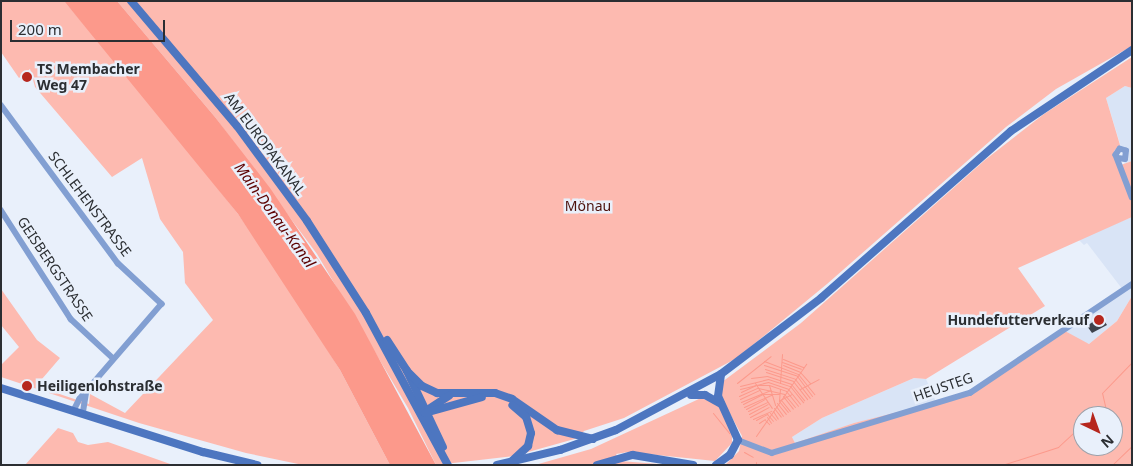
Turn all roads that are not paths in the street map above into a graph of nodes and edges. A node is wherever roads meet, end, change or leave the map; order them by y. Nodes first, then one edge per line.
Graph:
1 (131, 1) edge
2 (1132, 50) edge
3 (1, 105) edge
4 (4, 113) edge
5 (1118, 158) dead end
6 (1132, 197) edge
7 (1, 210) edge
8 (1132, 284) edge
9 (366, 312) junction
10 (113, 358) junction
11 (407, 371) junction
12 (721, 374) junction
13 (1, 388) edge
14 (451, 395) junction
15 (686, 396) junction
16 (721, 404) junction
17 (79, 411) junction
18 (424, 412) junction
19 (593, 439) junction
20 (738, 440) junction
21 (510, 462) junction
22 (257, 465) edge
23 (448, 465) edge
24 (497, 465) edge
25 (597, 465) edge
26 (694, 465) edge
27 (716, 465) edge

1 - 9 main road, AM EUROPAKANAL
2 - 12 main road
3 - 4 street, SCHLEHENSTRASSE
4 - 10 street, SCHLEHENSTRASSE
5 - 6 street
7 - 10 street, GEISBERGSTRASSE
8 - 20 street, HEUSTEG
9 - 11 main road, AM EUROPAKANAL
9 - 18 main road, AM EUROPAKANAL
10 - 17 street
11 - 14 main road
11 - 18 main road, AM EUROPAKANAL
12 - 15 main road
12 - 16 main road
13 - 17 main road
14 - 18 main road
14 - 19 main road
15 - 16 main road
15 - 19 main road
16 - 20 main road
17 - 22 main road
18 - 21 main road
18 - 23 main road, AM EUROPAKANAL
19 - 21 main road
20 - 27 main road
21 - 24 main road
25 - 26 main road

